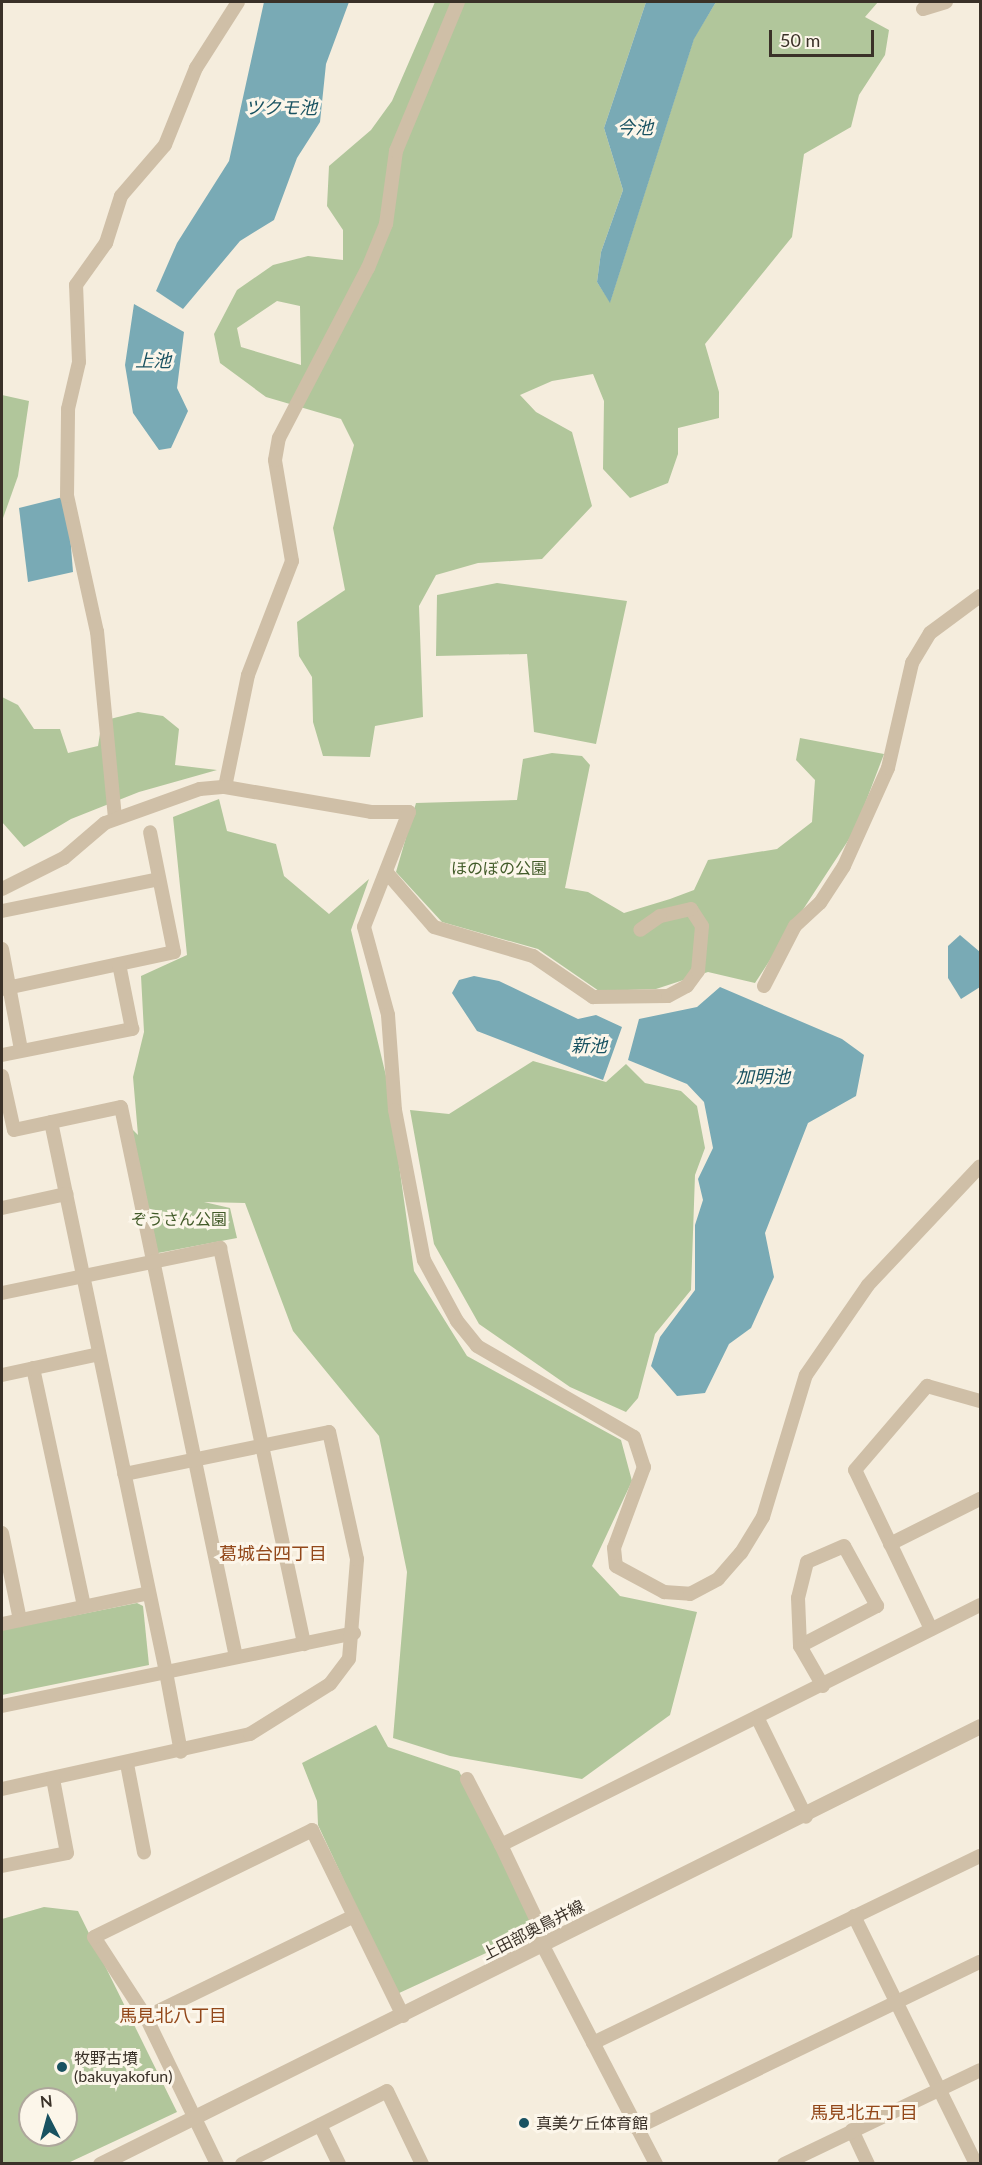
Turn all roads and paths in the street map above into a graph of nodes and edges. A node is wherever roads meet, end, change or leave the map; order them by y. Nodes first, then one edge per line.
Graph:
1 (238, 2) edge
2 (458, 2) edge
3 (946, 2) edge
4 (923, 9) dead end
5 (981, 596) edge
6 (225, 787) junction
7 (115, 818) junction
8 (150, 832) dead end
9 (388, 874) junction
10 (159, 879) junction
11 (2, 890) edge
12 (2, 911) edge
13 (640, 930) dead end
14 (2, 949) edge
15 (119, 964) junction
16 (764, 986) dead end
17 (5, 988) edge
18 (21, 1050) junction
19 (2, 1055) edge
20 (2, 1076) edge
21 (51, 1122) junction
22 (8, 1131) edge
23 (981, 1166) edge
24 (66, 1194) junction
25 (2, 1208) edge
26 (153, 1261) junction
27 (83, 1276) junction
28 (2, 1293) edge
29 (99, 1354) junction
30 (33, 1368) junction
31 (2, 1375) edge
32 (981, 1401) edge
33 (263, 1446) junction
34 (195, 1460) junction
35 (124, 1474) junction
36 (981, 1498) edge
37 (2, 1533) edge
38 (890, 1544) junction
39 (149, 1593) junction
40 (981, 1605) edge
41 (84, 1606) junction
42 (20, 1620) junction
43 (2, 1624) edge
44 (931, 1629) junction
45 (354, 1634) junction
46 (304, 1644) junction
47 (800, 1646) junction
48 (236, 1657) junction
49 (166, 1672) junction
50 (823, 1686) junction
51 (2, 1706) edge
52 (757, 1717) junction
53 (981, 1726) edge
54 (181, 1752) junction
55 (127, 1764) junction
56 (53, 1779) junction
57 (467, 1779) dead end
58 (2, 1790) edge
59 (806, 1817) junction
60 (501, 1845) junction
61 (144, 1852) dead end
62 (981, 1856) edge
63 (2, 1866) edge
64 (354, 1916) junction
65 (854, 1916) junction
66 (542, 1944) junction
67 (981, 1962) edge
68 (897, 2003) junction
69 (403, 2016) junction
70 (146, 2017) junction
71 (593, 2043) junction
72 (981, 2070) edge
73 (940, 2089) junction
74 (196, 2117) junction
75 (320, 2125) junction
76 (636, 2127) junction
77 (852, 2130) junction
78 (100, 2163) edge
79 (217, 2163) edge
80 (242, 2163) edge
81 (339, 2163) edge
82 (422, 2163) edge
83 (656, 2163) edge
84 (784, 2163) edge
85 (868, 2163) edge
86 (976, 2163) edge

1 - 7 street
2 - 6 street
3 - 4 street
5 - 16 street
6 - 7 street
6 - 9 street
7 - 11 street
8 - 10 street
9 - 13 street
9 - 23 street
10 - 12 street
10 - 15 street
14 - 17 street
15 - 17 street
15 - 18 street
17 - 18 street
18 - 19 street
20 - 22 street
21 - 22 street
21 - 24 street
21 - 26 street
24 - 25 street
24 - 27 street
26 - 27 street
26 - 33 street
26 - 34 street
27 - 28 street
27 - 29 street
29 - 30 street
29 - 35 street
30 - 31 street
30 - 41 street
32 - 38 street
33 - 34 street
33 - 45 street
33 - 46 street
34 - 35 street
34 - 48 street
35 - 39 street
36 - 38 street
37 - 42 street
38 - 44 street
39 - 41 street
39 - 49 street
40 - 44 street
41 - 42 street
42 - 43 street
44 - 50 street
45 - 46 street
45 - 54 street
46 - 48 street
47 - 47 street
47 - 50 street
48 - 49 street
49 - 51 street
49 - 54 street
50 - 52 street
52 - 59 street
52 - 60 street
53 - 59 street, 上田部奥鳥井線
54 - 55 street
55 - 56 street
55 - 61 street
56 - 58 street
56 - 63 street
57 - 60 street
59 - 66 street, 上田部奥鳥井線
60 - 66 street
62 - 65 street
64 - 69 street
64 - 70 street
64 - 70 street
65 - 68 street
65 - 71 street
66 - 69 street, 上田部奥鳥井線
66 - 71 street
67 - 68 street
68 - 73 street
68 - 76 street
69 - 74 street, 上田部奥鳥井線
70 - 74 street
71 - 76 street
72 - 73 street
73 - 77 street
73 - 86 street
74 - 78 street, 上田部奥鳥井線
74 - 79 street
75 - 80 street
75 - 81 street
75 - 82 street
76 - 83 street
77 - 84 street
77 - 85 street

